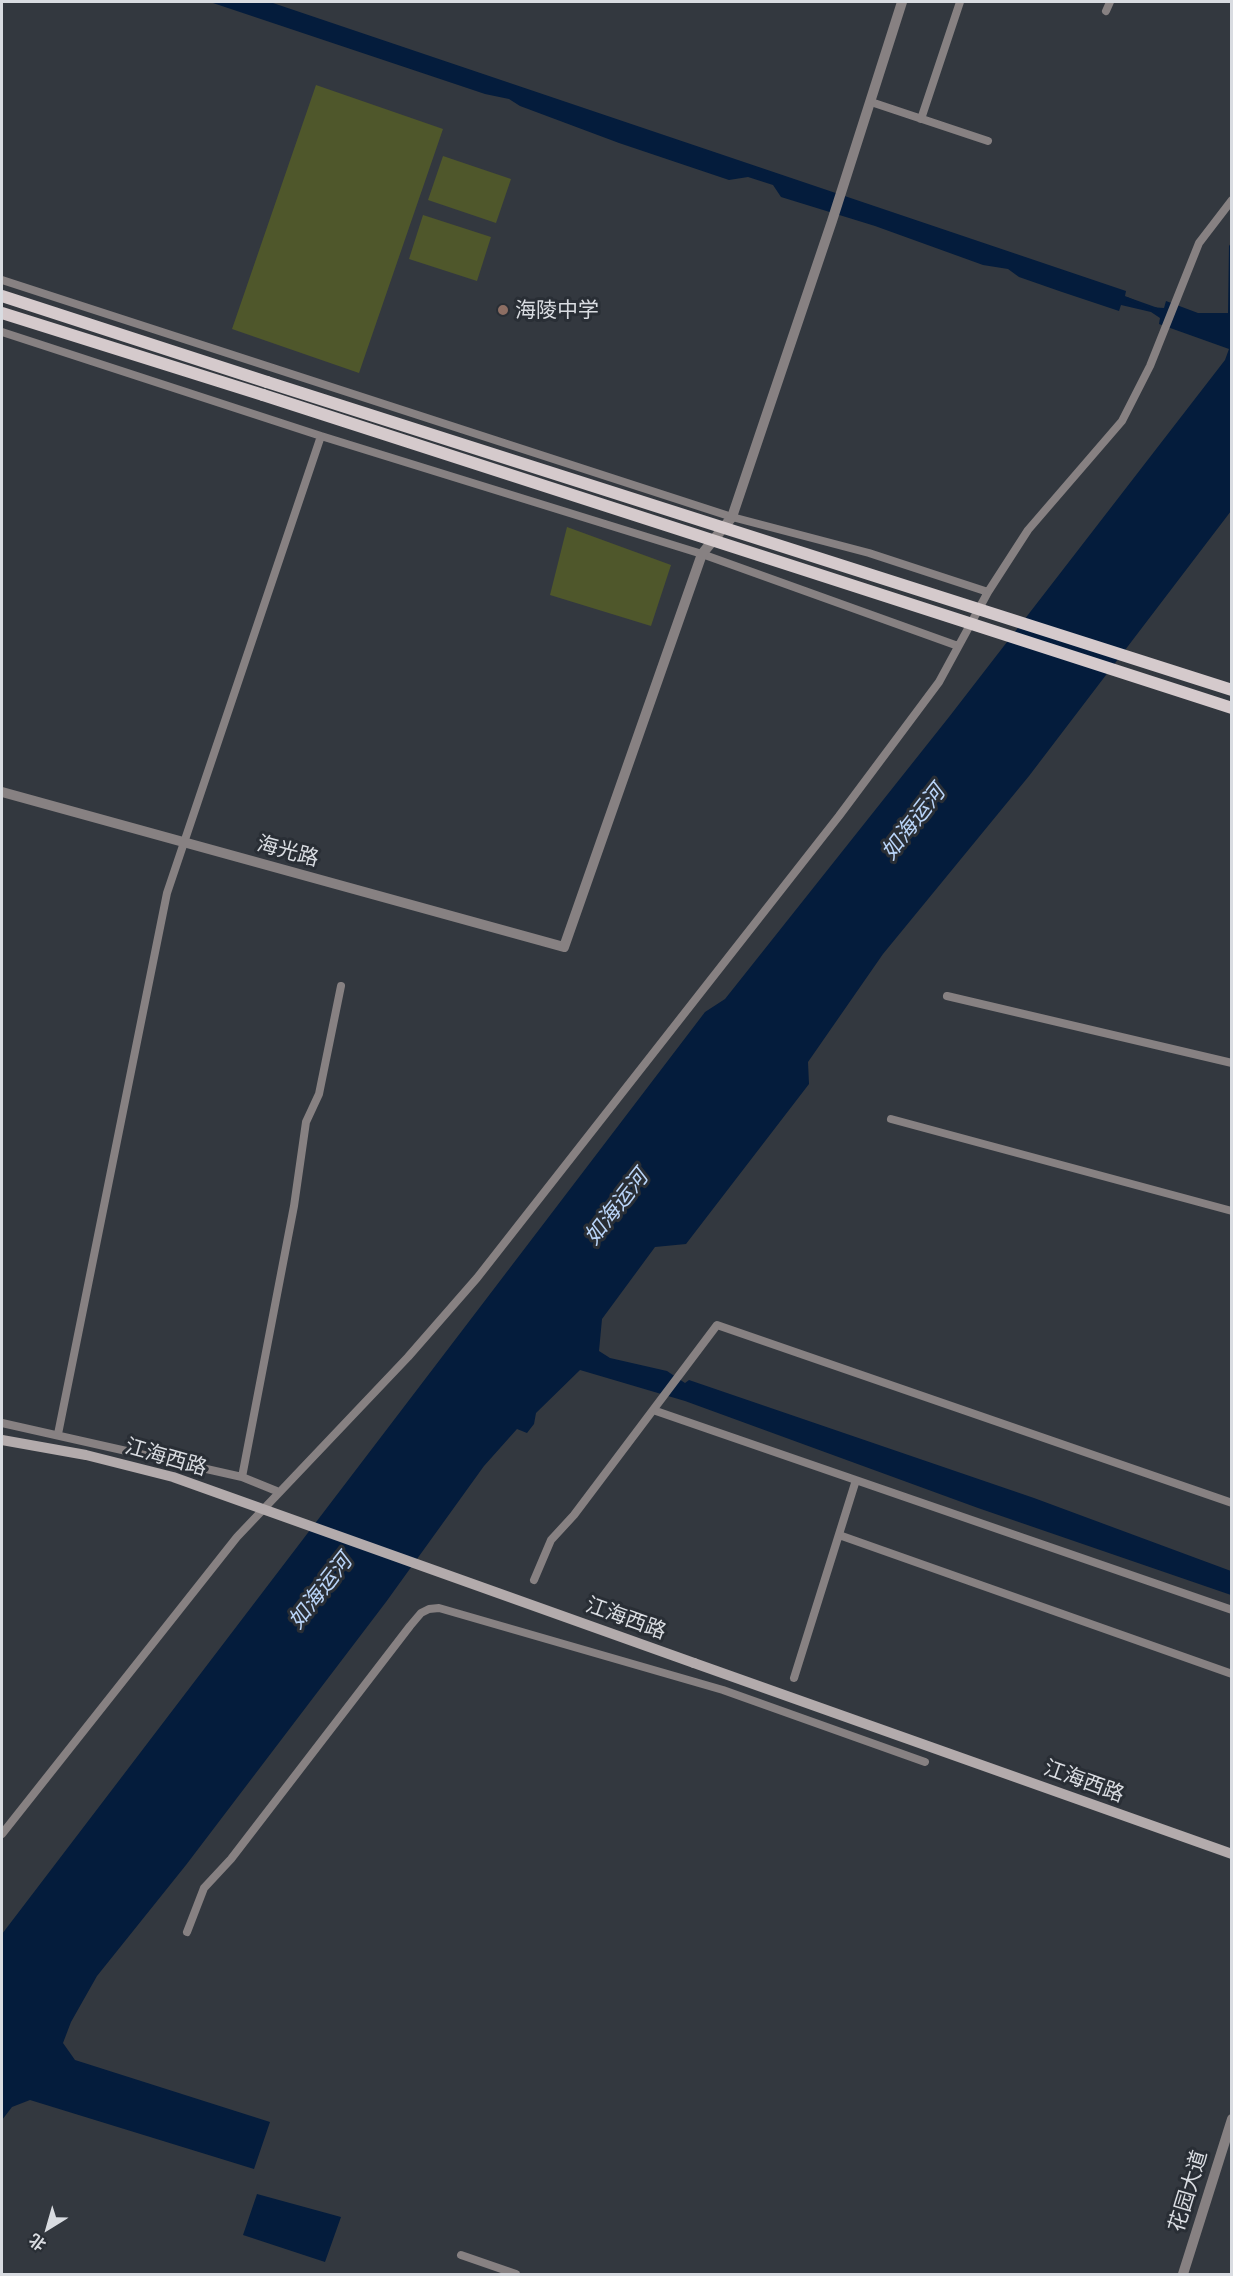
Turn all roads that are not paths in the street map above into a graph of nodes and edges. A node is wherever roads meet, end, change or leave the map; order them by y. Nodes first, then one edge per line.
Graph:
1 (902, 2) edge
2 (960, 2) edge
3 (1110, 2) edge
4 (1106, 11) dead end
5 (871, 102) junction
6 (921, 119) junction
7 (988, 141) dead end
8 (1232, 200) edge
9 (2, 280) edge
10 (2, 296) edge
11 (2, 313) edge
12 (2, 332) edge
13 (321, 436) junction
14 (732, 517) junction
15 (702, 554) junction
16 (988, 592) junction
17 (958, 646) junction
18 (1232, 690) edge
19 (1232, 708) edge
20 (2, 792) edge
21 (183, 842) junction
22 (341, 986) dead end
23 (947, 996) dead end
24 (1232, 1063) edge
25 (891, 1119) dead end
26 (1232, 1210) edge
27 (653, 1410) junction
28 (2, 1423) edge
29 (58, 1434) junction
30 (2, 1440) edge
31 (242, 1477) junction
32 (856, 1480) junction
33 (279, 1492) junction
34 (1232, 1503) edge
35 (839, 1534) junction
36 (534, 1580) dead end
37 (1232, 1610) edge
38 (1232, 1674) edge
39 (794, 1678) dead end
40 (924, 1762) dead end
41 (2, 1834) edge
42 (1232, 1854) edge
43 (187, 1932) dead end
44 (1232, 2119) edge
45 (461, 2255) dead end
46 (516, 2274) edge
47 (1183, 2274) edge

1 - 5 street
2 - 6 street
3 - 4 street
5 - 6 street
5 - 14 street
6 - 7 street
8 - 16 street
9 - 14 street
10 - 18 main road, bridge
11 - 19 main road, bridge
12 - 13 street
13 - 15 street
13 - 21 street
14 - 15 street
14 - 16 street
15 - 17 street
15 - 21 street, 海光路
16 - 17 street
17 - 33 street
20 - 21 street, 海光路
21 - 29 street
22 - 31 street
23 - 24 street
25 - 26 street
27 - 32 street
27 - 34 street
27 - 36 street
28 - 29 street
29 - 31 street
30 - 42 main road, 江海西路, bridge
31 - 33 street
32 - 35 street
32 - 37 street
33 - 41 street
35 - 38 street
35 - 39 street
40 - 43 street
44 - 47 street, 花园大道
45 - 46 street

